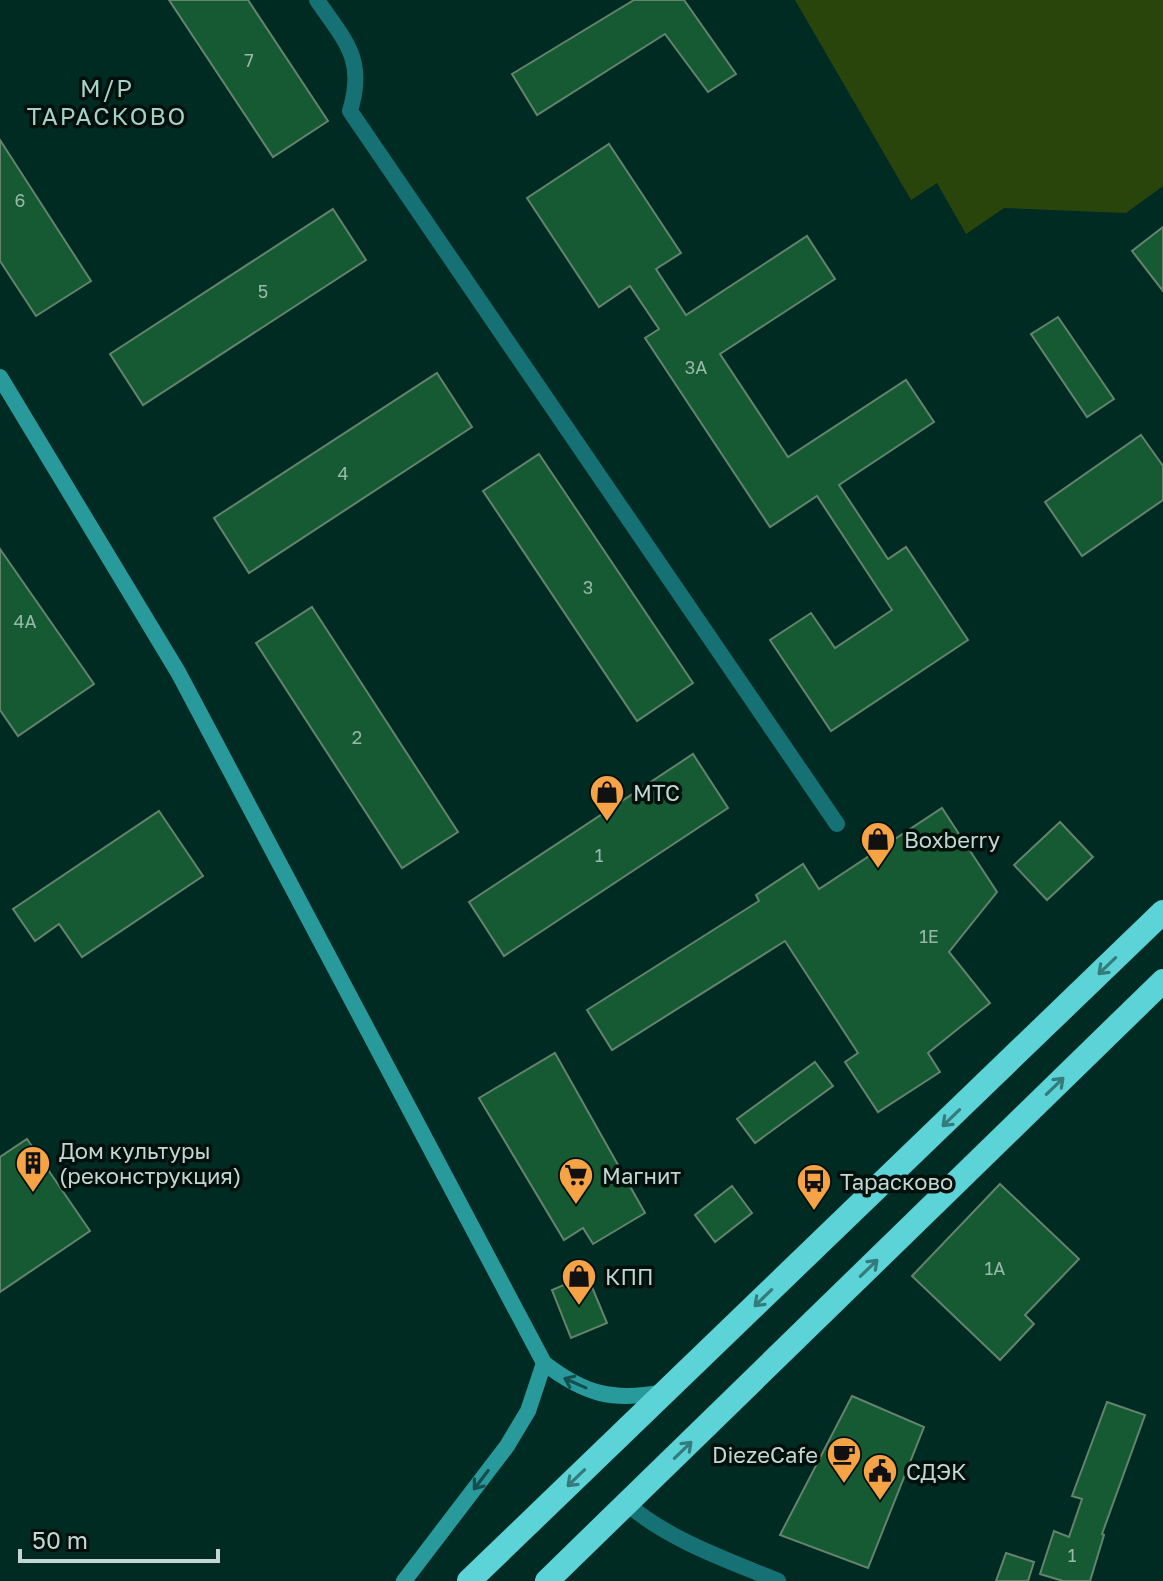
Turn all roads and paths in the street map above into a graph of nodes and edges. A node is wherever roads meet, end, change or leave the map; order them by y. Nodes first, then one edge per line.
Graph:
1 (317, 0) edge
2 (0, 377) edge
3 (837, 824) dead end
4 (1163, 912) edge
5 (1163, 981) edge
6 (544, 1363) junction
7 (665, 1392) junction
8 (627, 1504) junction
9 (404, 1581) edge
10 (469, 1581) edge
11 (547, 1581) edge
12 (778, 1581) edge

1 - 3 street
2 - 6 street
4 -> 7 highway
8 -> 5 highway
7 -> 6 street
6 -> 9 street
7 -> 10 highway
8 - 11 highway
8 - 12 street

